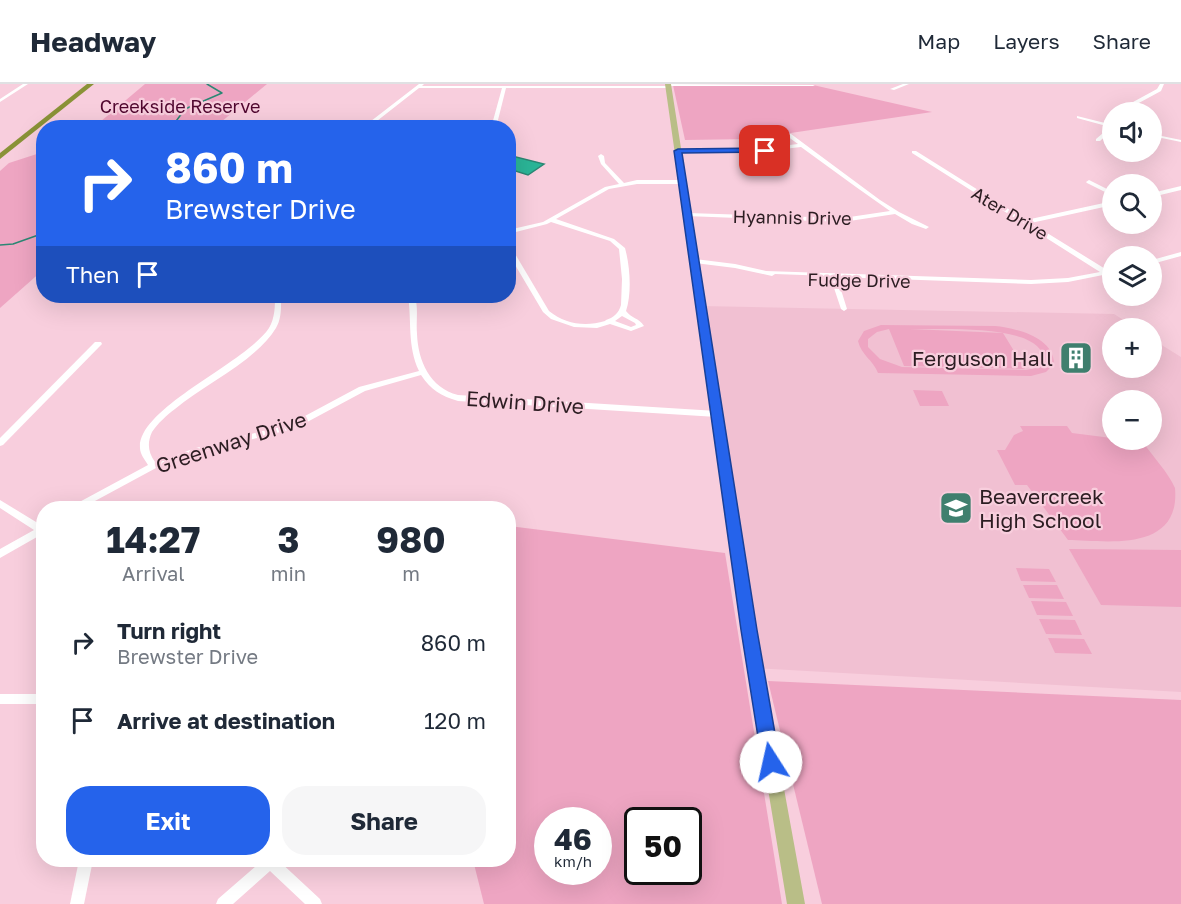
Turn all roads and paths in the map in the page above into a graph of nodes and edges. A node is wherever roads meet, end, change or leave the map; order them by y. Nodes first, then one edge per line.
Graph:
1 (26, 84) edge
2 (80, 84) edge
3 (91, 84) edge
4 (907, 84) edge
5 (1162, 84) edge
6 (668, 85) edge
7 (813, 85) edge
8 (420, 86) edge
9 (580, 86) edge
10 (504, 88) junction
11 (892, 89) dead end
12 (0, 102) edge
13 (1137, 102) edge
14 (1079, 117) dead end
15 (46, 120) edge
16 (375, 120) edge
17 (495, 120) edge
18 (1102, 123) edge
19 (36, 128) edge
20 (789, 135) dead end
21 (1102, 136) edge
22 (1162, 137) edge
23 (1098, 140) dead end
24 (1181, 141) edge
25 (802, 145) junction
26 (0, 148) edge
27 (678, 151) junction
28 (747, 152) junction
29 (914, 153) dead end
30 (601, 156) dead end
31 (0, 157) edge
32 (759, 171) dead end
33 (683, 182) junction
34 (1089, 182) dead end
35 (622, 184) junction
36 (1102, 188) edge
37 (1181, 189) edge
38 (1162, 193) edge
39 (1102, 205) edge
40 (896, 212) junction
41 (688, 215) junction
42 (552, 219) junction
43 (1025, 222) junction
44 (926, 227) dead end
45 (516, 231) edge
46 (1179, 256) edge
47 (516, 260) edge
48 (1162, 260) edge
49 (695, 261) junction
50 (1102, 267) edge
51 (1102, 273) edge
52 (834, 278) junction
53 (278, 303) edge
54 (413, 303) edge
55 (844, 309) dead end
56 (622, 311) junction
57 (608, 321) junction
58 (98, 344) dead end
59 (424, 372) junction
60 (717, 414) junction
61 (0, 443) edge
62 (153, 466) junction
63 (88, 501) edge
64 (0, 503) edge
65 (36, 524) edge
66 (36, 532) edge
67 (0, 554) edge
68 (0, 699) edge
69 (36, 699) edge
70 (85, 867) edge
71 (264, 867) edge
72 (277, 867) edge
73 (77, 904) edge
74 (223, 904) edge
75 (315, 904) edge
76 (796, 904) edge

1 - 12 street
2 - 26 highway
3 - 15 highway
4 - 11 street
5 - 13 street
6 - 7 street
6 - 9 street
6 - 27 main road
8 - 10 street
8 - 16 street
9 - 10 street
10 - 17 street
14 - 18 street
19 - 31 highway
20 - 25 street
21 - 23 street
22 - 24 street
25 - 28 street
25 - 40 street
27 - 28 street
27 - 33 main road
28 - 32 street
29 - 43 street, Ater Drive
30 - 35 street
33 - 35 street
33 - 41 main road
34 - 36 street
35 - 42 street
37 - 38 street
39 - 43 street
40 - 41 street, Hyannis Drive
40 - 44 street
41 - 49 main road
42 - 45 street
42 - 56 street
43 - 50 street, Ater Drive
46 - 48 street
47 - 57 street
49 - 52 street, Fudge Drive
49 - 60 main road
51 - 52 street, Fudge Drive
52 - 55 street
53 - 62 street
54 - 59 street, Edwin Drive
56 - 57 street
56 - 57 street
58 - 61 street
59 - 60 street, Edwin Drive
59 - 62 street, Greenway Drive
60 - 76 main road
62 - 63 street, Greenway Drive
64 - 65 street
66 - 67 street
68 - 69 street
70 - 73 street
71 - 74 street
72 - 75 street

